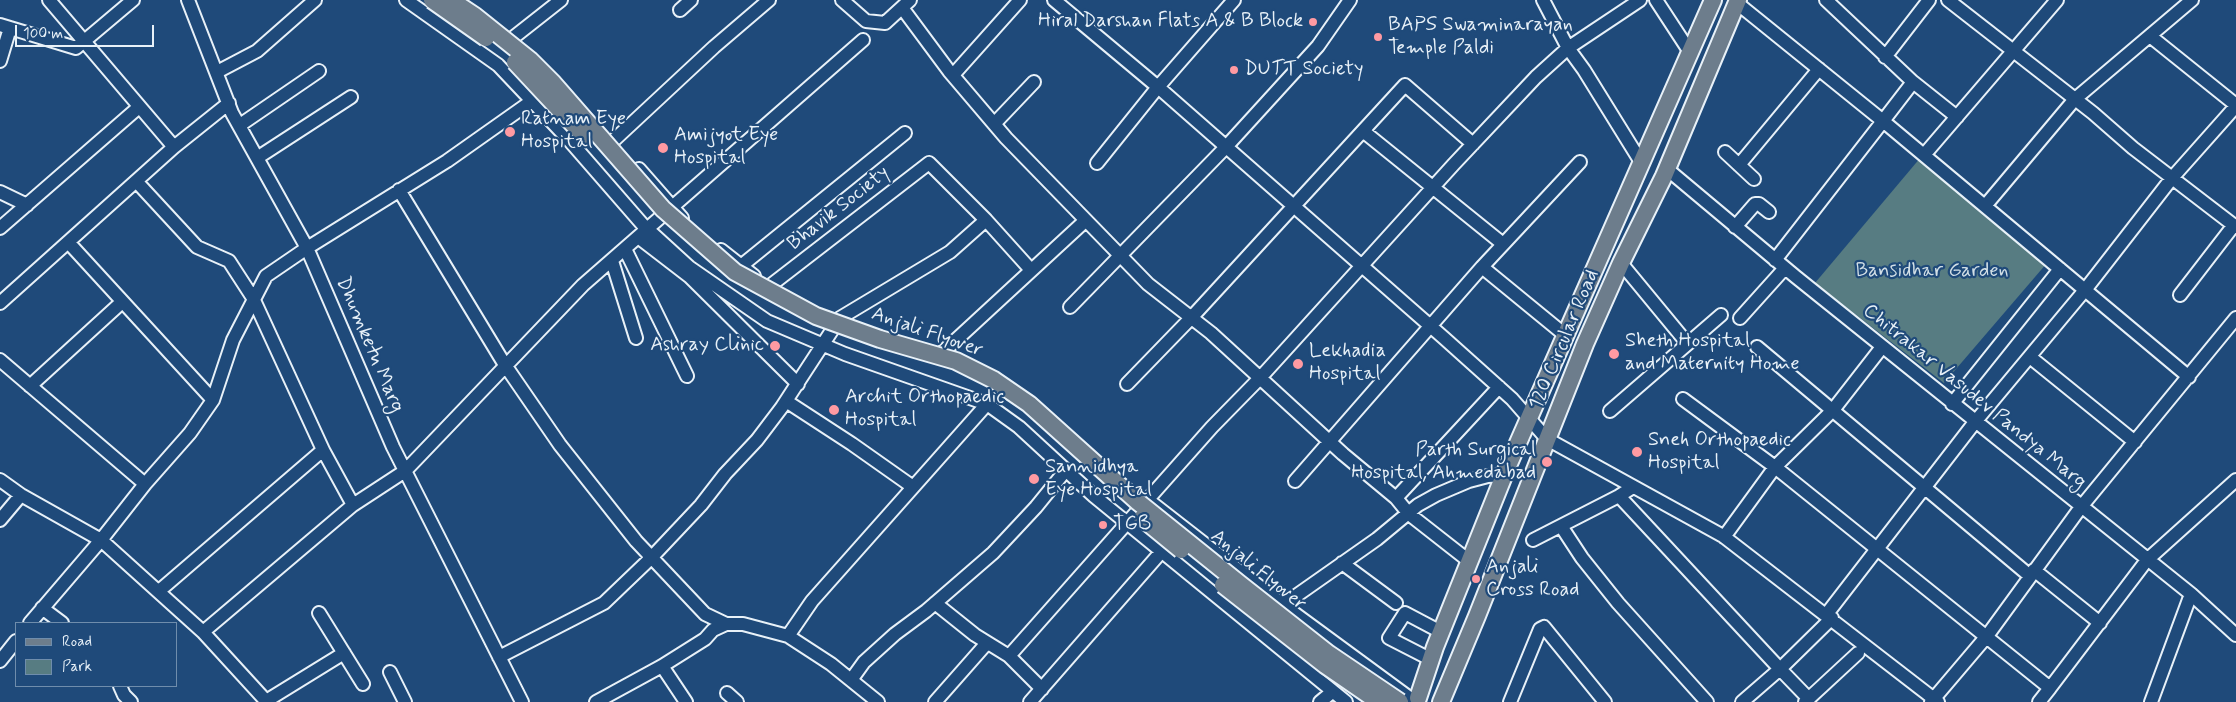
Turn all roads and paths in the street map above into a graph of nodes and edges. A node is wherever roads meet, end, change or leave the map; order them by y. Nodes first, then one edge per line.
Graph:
1 (49, 0) edge
2 (133, 0) edge
3 (188, 0) edge
4 (315, 0) edge
5 (406, 0) edge
6 (432, 0) edge
7 (451, 0) edge
8 (463, 0) edge
9 (561, 0) edge
10 (691, 0) edge
11 (769, 0) edge
12 (842, 0) edge
13 (1020, 0) edge
14 (1054, 0) edge
15 (1234, 0) edge
16 (1350, 0) edge
17 (1543, 0) edge
18 (1640, 0) edge
19 (1656, 0) edge
20 (1713, 0) edge
21 (1826, 0) edge
22 (1929, 0) edge
23 (1948, 0) edge
24 (2057, 0) edge
25 (2192, 0) edge
26 (1737, 2) edge
27 (906, 4) edge
28 (680, 10) dead end
29 (5, 26) edge
30 (2150, 36) junction
31 (514, 37) junction
32 (862, 40) dead end
33 (83, 42) junction
34 (1568, 48) junction
35 (1690, 52) junction
36 (2014, 52) junction
37 (1886, 57) junction
38 (0, 61) edge
39 (1819, 69) junction
40 (319, 71) dead end
41 (216, 72) junction
42 (953, 75) junction
43 (1034, 82) dead end
44 (1913, 82) junction
45 (1158, 87) junction
46 (351, 97) dead end
47 (2075, 99) junction
48 (532, 101) junction
49 (229, 103) junction
50 (2236, 105) edge
51 (139, 106) junction
52 (1957, 116) junction
53 (1883, 121) junction
54 (994, 124) junction
55 (240, 125) junction
56 (1363, 131) junction
57 (905, 132) dead end
58 (613, 141) junction
59 (1473, 144) junction
60 (174, 147) junction
61 (1225, 148) junction
62 (1725, 152) dead end
63 (1924, 155) junction
64 (257, 158) junction
65 (1580, 162) dead end
66 (1641, 162) junction
67 (1097, 163) dead end
68 (1739, 165) junction
69 (1667, 169) junction
70 (1754, 178) dead end
71 (2172, 178) junction
72 (136, 181) junction
73 (1432, 188) junction
74 (399, 190) junction
75 (0, 192) edge
76 (27, 205) junction
77 (672, 206) junction
78 (1985, 206) junction
79 (1293, 208) junction
80 (1769, 212) dead end
81 (986, 220) junction
82 (1085, 220) junction
83 (2235, 226) edge
84 (1735, 227) junction
85 (0, 228) edge
86 (643, 233) junction
87 (68, 242) junction
88 (1503, 244) junction
89 (307, 248) junction
90 (625, 249) junction
91 (1119, 255) junction
92 (612, 261) junction
93 (1621, 263) junction
94 (1780, 264) junction
95 (741, 266) junction
96 (1361, 267) junction
97 (1482, 267) junction
98 (2060, 269) junction
99 (1031, 270) junction
100 (771, 285) junction
101 (2085, 290) junction
102 (2180, 294) dead end
103 (253, 298) junction
104 (122, 302) junction
105 (0, 303) edge
106 (1070, 307) dead end
107 (1721, 315) dead end
108 (840, 318) junction
109 (1191, 318) junction
110 (1740, 318) dead end
111 (2236, 318) edge
112 (1431, 327) junction
113 (1565, 335) junction
114 (636, 338) dead end
115 (1687, 343) junction
116 (822, 344) junction
117 (1757, 347) dead end
118 (1882, 347) junction
119 (944, 351) junction
120 (2030, 356) junction
121 (505, 365) junction
122 (2, 366) edge
123 (687, 376) dead end
124 (2189, 376) junction
125 (1260, 378) junction
126 (798, 384) junction
127 (1127, 384) dead end
128 (30, 386) junction
129 (1498, 387) junction
130 (1683, 399) dead end
131 (213, 400) junction
132 (786, 401) junction
133 (987, 404) junction
134 (1952, 404) junction
135 (1833, 410) junction
136 (1610, 411) dead end
137 (1528, 419) junction
138 (1975, 422) junction
139 (1547, 439) junction
140 (1329, 441) junction
141 (2135, 442) junction
142 (323, 450) junction
143 (1775, 467) junction
144 (1066, 470) junction
145 (405, 471) junction
146 (1504, 475) junction
147 (0, 480) edge
148 (2236, 480) edge
149 (1295, 481) dead end
150 (145, 484) junction
151 (914, 487) junction
152 (1634, 487) junction
153 (1926, 488) junction
154 (21, 496) junction
155 (1619, 496) junction
156 (1396, 498) junction
157 (1148, 500) junction
158 (353, 505) junction
159 (2081, 507) junction
160 (1409, 514) junction
161 (0, 520) edge
162 (1128, 523) junction
163 (1561, 526) junction
164 (1724, 537) junction
165 (101, 540) junction
166 (1533, 540) dead end
167 (1878, 549) junction
168 (1162, 551) junction
169 (651, 558) junction
170 (2147, 560) junction
171 (1469, 561) junction
172 (1342, 562) junction
173 (2032, 573) junction
174 (159, 591) junction
175 (2191, 594) junction
176 (935, 603) junction
177 (1396, 603) dead end
178 (1283, 605) junction
179 (42, 608) junction
180 (319, 613) dead end
181 (1829, 617) junction
182 (31, 622) edge
183 (61, 622) edge
184 (2100, 622) junction
185 (726, 624) junction
186 (203, 632) junction
187 (1441, 632) junction
188 (2236, 635) edge
189 (788, 636) junction
190 (1987, 636) junction
191 (15, 642) edge
192 (987, 643) junction
193 (344, 653) junction
194 (1858, 653) dead end
195 (1009, 656) junction
196 (499, 657) junction
197 (1430, 659) junction
198 (0, 661) edge
199 (662, 666) junction
200 (1780, 669) junction
201 (390, 672) dead end
202 (851, 680) junction
203 (363, 684) dead end
204 (120, 687) edge
205 (2050, 688) junction
206 (1042, 689) junction
207 (1332, 692) junction
208 (726, 693) dead end
209 (1413, 700) edge
210 (1807, 700) edge
211 (266, 701) edge
212 (1934, 701) edge
213 (131, 702) edge
214 (405, 702) edge
215 (522, 702) edge
216 (596, 702) edge
217 (686, 702) edge
218 (737, 702) edge
219 (878, 702) edge
220 (935, 702) edge
221 (1030, 702) edge
222 (1320, 702) edge
223 (1346, 702) edge
224 (1379, 702) edge
225 (1441, 702) edge
226 (1510, 702) edge
227 (1605, 702) edge
228 (1707, 702) edge
229 (1742, 702) edge
230 (2040, 702) edge
231 (2151, 702) edge

1 - 33 street
2 - 33 street
3 - 41 street, Dhumketu Marg
4 - 41 street
5 - 48 street
6 - 224 main road, Anjali Flyover, bridge
7 - 209 main road, Anjali Flyover, bridge
8 - 31 street
9 - 31 street
10 - 28 street
11 - 58 street
12 - 27 street
13 - 42 street
14 - 45 street
15 - 45 street
16 - 61 street
17 - 34 street
18 - 34 street
19 - 35 street
20 - 35 main road, 120 Circular Road
21 - 37 street
22 - 37 street
23 - 36 street
24 - 36 street
25 - 30 street
26 - 39 street
26 - 69 main road, 120 Circular Road
27 - 42 street
29 - 33 street
29 - 38 street
30 - 47 street
30 - 50 street
31 - 58 street
32 - 77 street
33 - 51 street
34 - 59 street
34 - 66 street
35 - 66 main road, 120 Circular Road
36 - 47 street
36 - 52 street
37 - 44 street
39 - 53 street
39 - 68 street
40 - 55 street
41 - 49 street, Dhumketu Marg
42 - 54 street
43 - 54 street
44 - 52 street
44 - 53 street
45 - 61 street
45 - 67 street
46 - 64 street
47 - 71 street
47 - 78 street
48 - 74 street
48 - 86 street
49 - 55 street, Dhumketu Marg
49 - 60 street
50 - 71 street
51 - 60 street
51 - 76 street
52 - 63 street
53 - 63 street
53 - 94 street
54 - 82 street
55 - 64 street, Dhumketu Marg
56 - 59 street
56 - 73 street
56 - 79 street
57 - 95 street
58 - 77 street
59 - 73 street
60 - 72 street
61 - 79 street
61 - 91 street
62 - 68 street
63 - 78 street
64 - 89 street, Dhumketu Marg
65 - 88 street
66 - 113 main road, 120 Circular Road
68 - 70 street
69 - 84 street, Chitrakar Vasudev Pandya Marg
69 - 93 main road, 120 Circular Road
71 - 83 street
71 - 101 street
72 - 87 street
72 - 103 street
73 - 88 street
73 - 96 street
74 - 89 street
74 - 121 street
75 - 76 street
76 - 85 street
77 - 86 street
77 - 95 street
78 - 98 street
79 - 96 street
79 - 109 street
80 - 84 street
81 - 99 street
81 - 100 street, Bhavik Society
81 - 108 street
82 - 91 street
82 - 99 street
83 - 102 street
84 - 94 street, Chitrakar Vasudev Pandya Marg
86 - 90 street
86 - 116 street
86 - 126 street
87 - 104 street
87 - 105 street
88 - 97 street
89 - 103 street
89 - 145 street, Dhumketu Marg
90 - 92 street
90 - 123 street
91 - 106 street
91 - 109 street
92 - 114 street
92 - 121 street
93 - 115 street
93 - 139 main road, 120 Circular Road
94 - 110 street
94 - 118 street, Chitrakar Vasudev Pandya Marg
95 - 100 street
96 - 112 street
96 - 125 street
97 - 112 street
97 - 113 street
98 - 101 street
98 - 134 street
99 - 119 street
100 - 108 street
101 - 120 street
101 - 124 street
103 - 131 street
103 - 142 street
104 - 128 street
104 - 131 street
107 - 115 street
108 - 116 street
108 - 119 street
109 - 125 street
109 - 127 street
111 - 124 street
112 - 129 street
112 - 140 street
113 - 137 main road, 120 Circular Road
115 - 136 street
116 - 126 street
116 - 133 street
117 - 135 street
118 - 134 street, Chitrakar Vasudev Pandya Marg
118 - 135 street
119 - 157 street
120 - 138 street
120 - 141 street
121 - 145 street
121 - 169 street
122 - 128 street
124 - 141 street
125 - 140 street
125 - 157 street
126 - 132 street
128 - 150 street
129 - 137 street
129 - 156 street
130 - 143 street
131 - 150 street
132 - 151 street
132 - 169 street
133 - 144 street
133 - 151 street
134 - 138 street, Chitrakar Vasudev Pandya Marg
135 - 143 street
135 - 153 street
137 - 139 street
137 - 146 main road, 120 Circular Road
138 - 153 street
138 - 159 street, Chitrakar Vasudev Pandya Marg
139 - 152 street
139 - 225 main road, 120 Circular Road
140 - 149 street
140 - 156 street
141 - 159 street
142 - 158 street
142 - 174 street
143 - 164 street
143 - 167 street
144 - 162 street
144 - 176 street
145 - 158 street
145 - 196 street, Dhumketu Marg
146 - 160 street
146 - 171 main road, 120 Circular Road
147 - 154 street
148 - 170 street
150 - 165 street
151 - 189 street
152 - 155 street
152 - 164 street
153 - 167 street
153 - 173 street
154 - 161 street
154 - 165 street
155 - 163 street
155 - 200 street
156 - 160 street
157 - 162 street
157 - 178 street
158 - 186 street
159 - 170 street, Chitrakar Vasudev Pandya Marg
159 - 173 street
160 - 171 street
160 - 172 street
162 - 168 street
162 - 195 street
163 - 166 street
163 - 228 street
164 - 181 street
165 - 174 street
165 - 179 street
167 - 181 street
167 - 190 street
168 - 206 street
168 - 207 street
169 - 185 street
169 - 196 street
170 - 175 street, Chitrakar Vasudev Pandya Marg
170 - 184 street
171 - 187 main road, 120 Circular Road
172 - 177 street
172 - 178 street
173 - 184 street
173 - 190 street
174 - 186 street
175 - 188 street, Chitrakar Vasudev Pandya Marg
175 - 231 street
176 - 192 street
176 - 202 street
178 - 209 street
179 - 182 street
179 - 183 street
180 - 193 street
181 - 200 street
181 - 212 street
184 - 205 street
185 - 189 street
185 - 199 street
186 - 211 street
187 - 197 main road, 120 Circular Road
187 - 197 street
189 - 202 street
190 - 205 street
190 - 212 street
191 - 198 street
192 - 195 street
192 - 220 street
193 - 203 street
193 - 211 street
194 - 210 street
195 - 206 street
196 - 215 street, Dhumketu Marg
197 - 209 main road, 120 Circular Road
199 - 216 street
199 - 217 street
200 - 210 street
200 - 229 street
201 - 214 street
202 - 219 street
204 - 213 street
205 - 230 street
206 - 221 street
207 - 222 street
207 - 223 street
208 - 218 street
226 - 227 street

